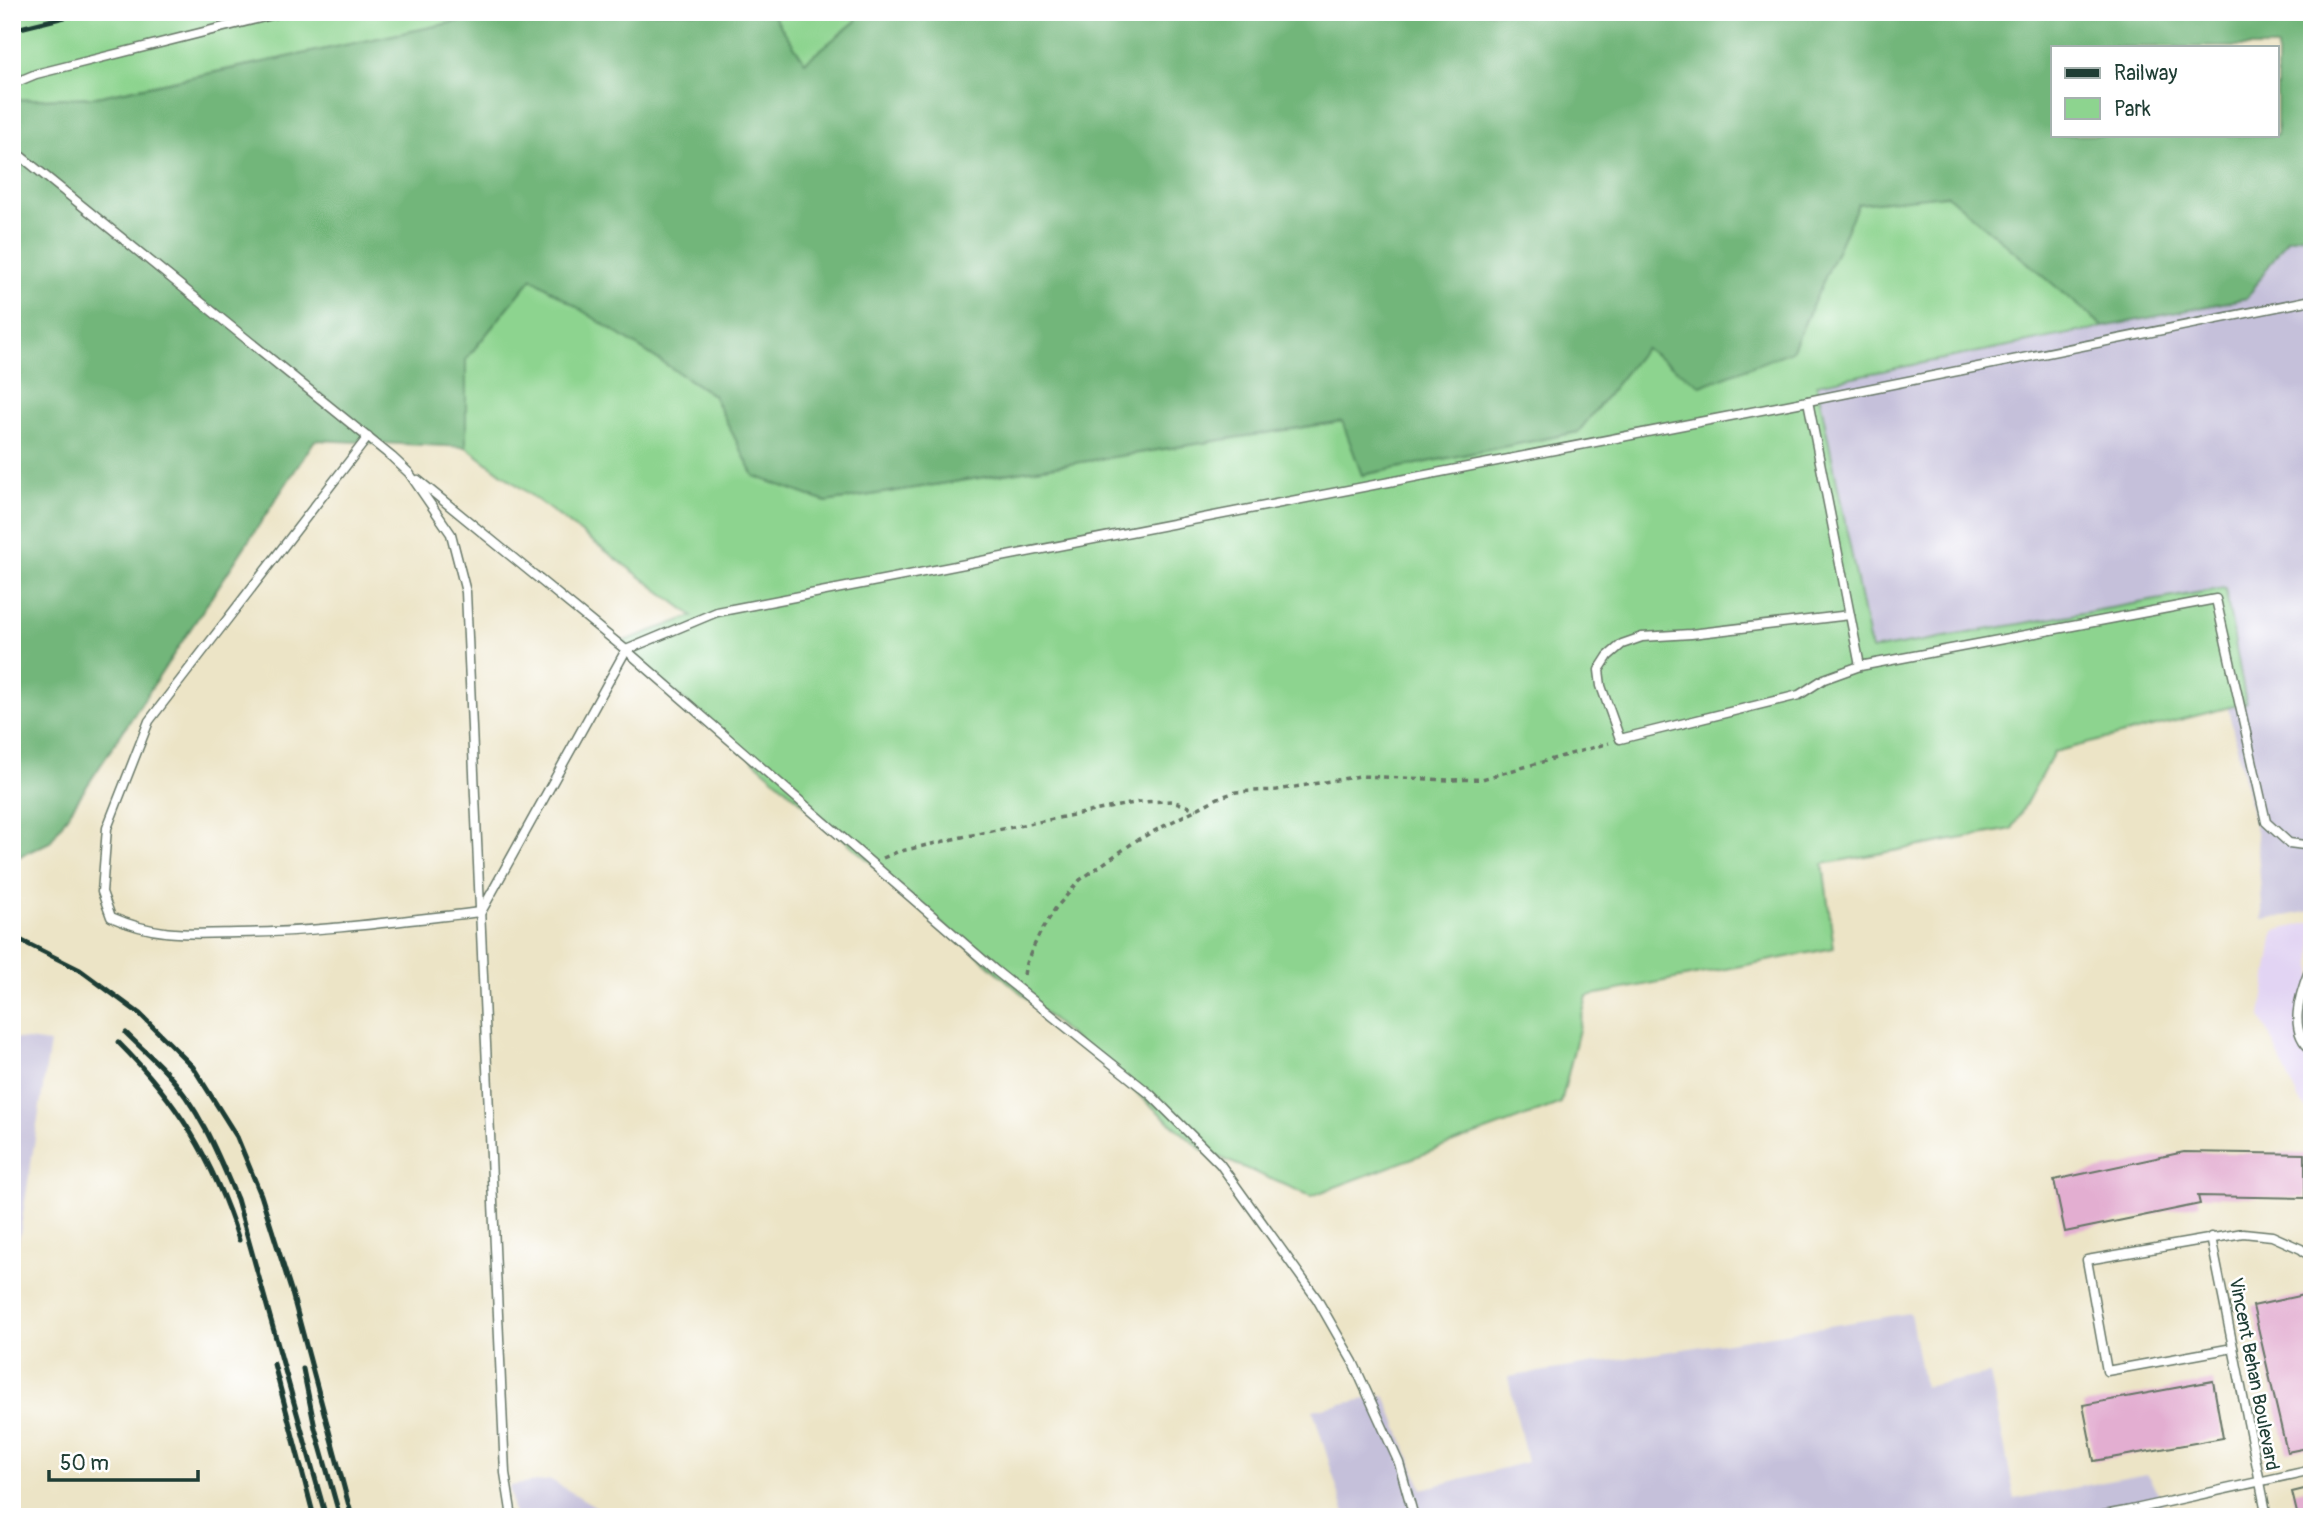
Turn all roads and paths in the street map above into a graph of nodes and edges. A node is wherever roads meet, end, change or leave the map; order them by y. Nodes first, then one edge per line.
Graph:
1 (284, 12) edge
2 (12, 85) edge
3 (12, 149) edge
4 (2312, 300) edge
5 (1808, 401) junction
6 (368, 437) junction
7 (409, 473) junction
8 (1850, 615) junction
9 (626, 650) junction
10 (1860, 666) junction
11 (1620, 739) junction
12 (1196, 809) junction
13 (2312, 846) edge
14 (872, 863) junction
15 (481, 912) junction
16 (2312, 969) edge
17 (1021, 991) junction
18 (2312, 1050) edge
19 (2211, 1237) junction
20 (2312, 1258) edge
21 (2233, 1348) junction
22 (2312, 1470) edge
23 (2260, 1480) junction
24 (2127, 1514) edge
25 (512, 1517) edge
26 (1414, 1517) edge
27 (2093, 1517) edge
28 (2267, 1517) edge

1 - 2 lane
3 - 6 lane
4 - 5 lane
5 - 8 lane
5 - 9 lane
6 - 7 lane
6 - 15 lane
7 - 9 lane
7 - 15 lane
8 - 10 lane
8 - 11 lane
9 - 14 lane
9 - 15 lane
10 - 11 lane
10 - 13 lane
11 - 12 path
12 - 14 path
12 - 17 path
14 - 17 lane
15 - 25 lane
16 - 18 lane
17 - 26 lane
19 - 20 lane
19 - 21 lane, Vincent Behan Boulevard
19 - 21 lane
21 - 23 lane, Vincent Behan Boulevard
22 - 23 lane
23 - 24 lane
23 - 28 lane, Vincent Behan Boulevard
24 - 27 lane

